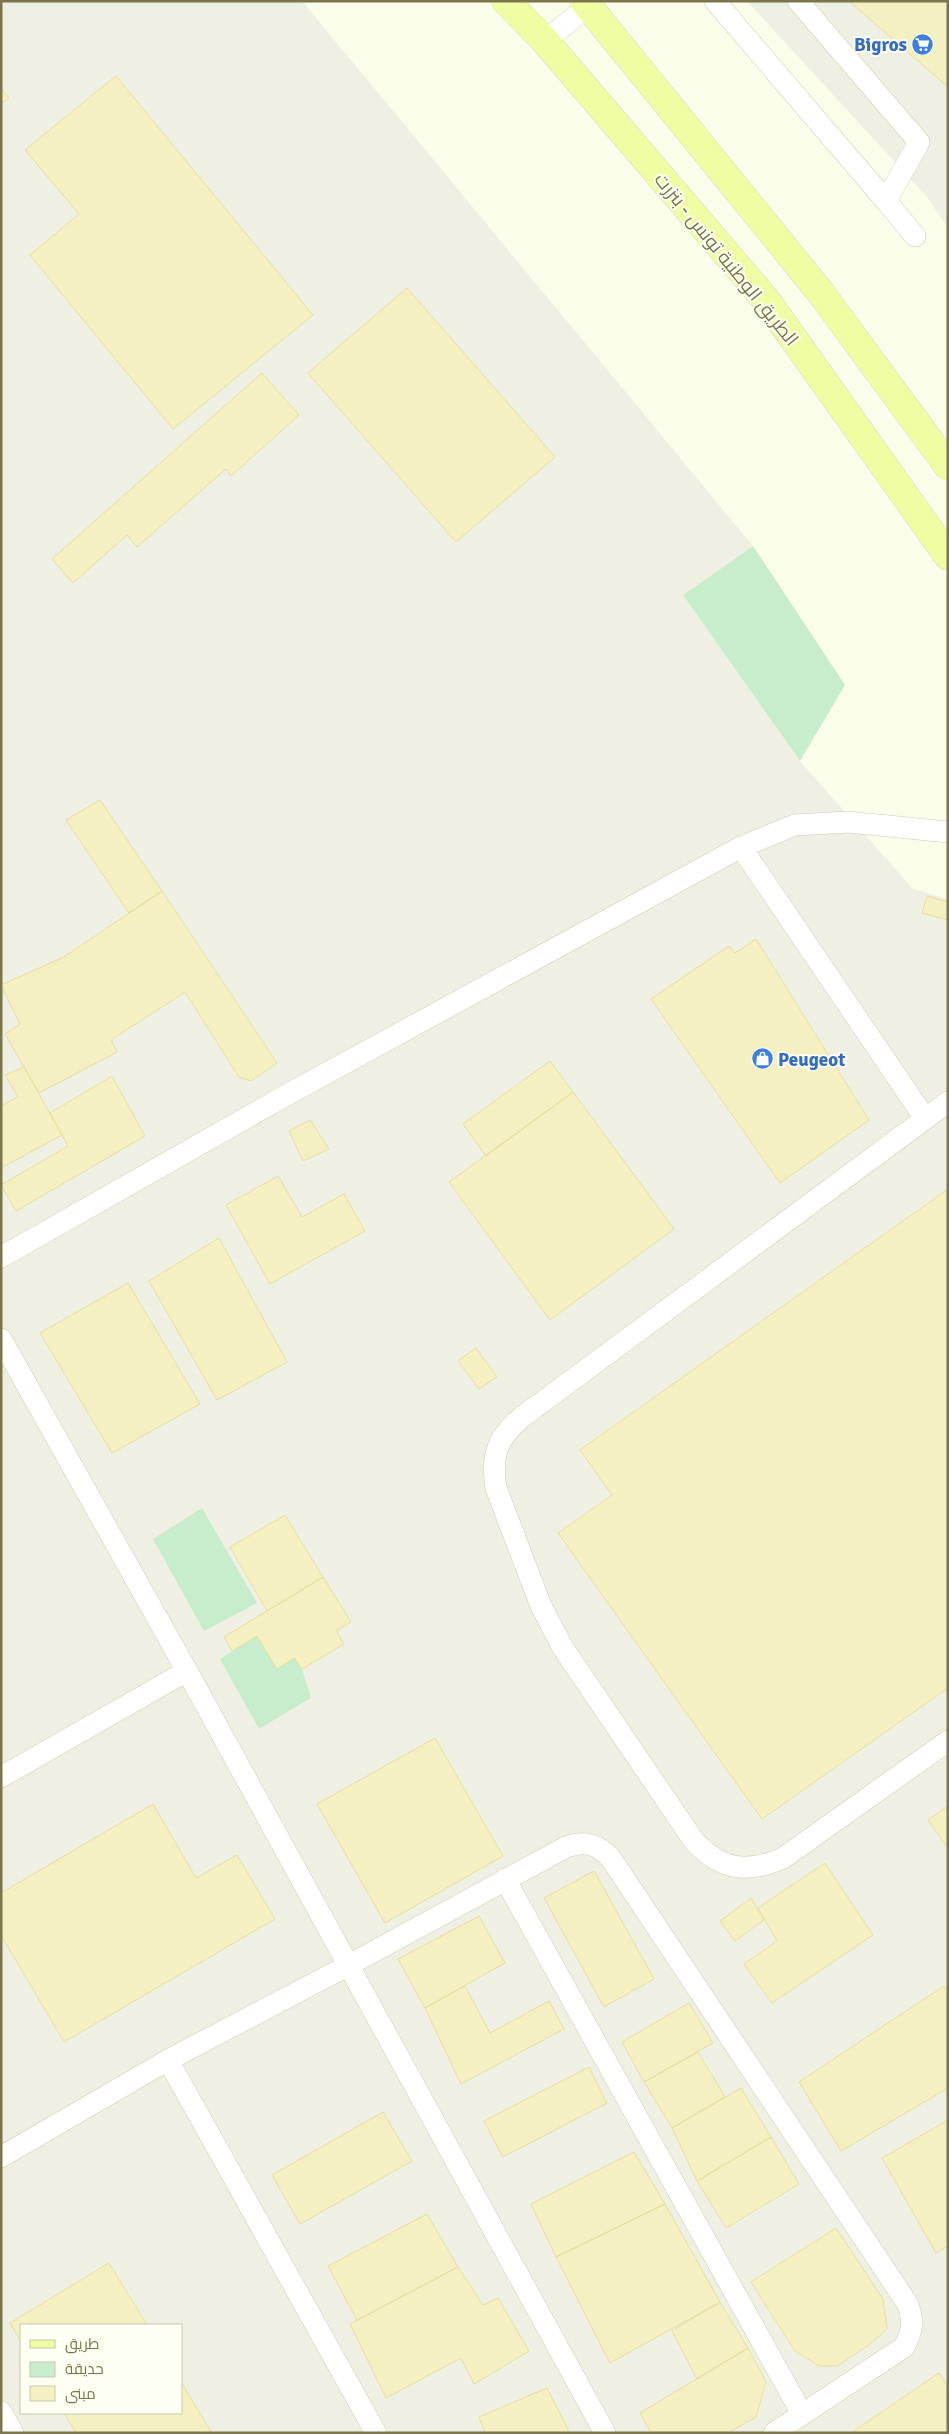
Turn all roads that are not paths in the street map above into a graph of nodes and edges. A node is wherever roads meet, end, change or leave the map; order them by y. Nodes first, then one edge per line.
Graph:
1 (506, 1) edge
2 (715, 1) edge
3 (798, 1) edge
4 (589, 3) edge
5 (545, 41) junction
6 (886, 201) junction
7 (916, 236) dead end
8 (948, 466) edge
9 (948, 556) edge
10 (946, 830) edge
11 (741, 847) junction
12 (948, 1102) edge
13 (924, 1117) junction
14 (1, 1256) edge
15 (1, 1340) edge
16 (187, 1671) junction
17 (948, 1741) edge
18 (1, 1777) edge
19 (505, 1879) junction
20 (349, 1965) junction
21 (168, 2060) junction
22 (1, 2158) edge
23 (1, 2412) edge
24 (802, 2414) junction
25 (13, 2433) edge
26 (376, 2433) edge
27 (605, 2433) edge
28 (774, 2433) edge

1 - 5 main road, الطريق الوطنية تونس - بنزرت
2 - 6 lane
3 - 6 lane
4 - 5 lane
4 - 8 main road
5 - 9 main road, الطريق الوطنية تونس - بنزرت
6 - 7 lane
10 - 11 lane
11 - 13 lane
11 - 14 lane
12 - 13 lane
13 - 17 lane
15 - 16 lane
16 - 18 lane
16 - 20 lane
19 - 20 lane
19 - 24 lane
19 - 24 lane
20 - 21 lane
20 - 27 lane
21 - 22 lane
21 - 26 lane
23 - 25 lane
24 - 28 lane

